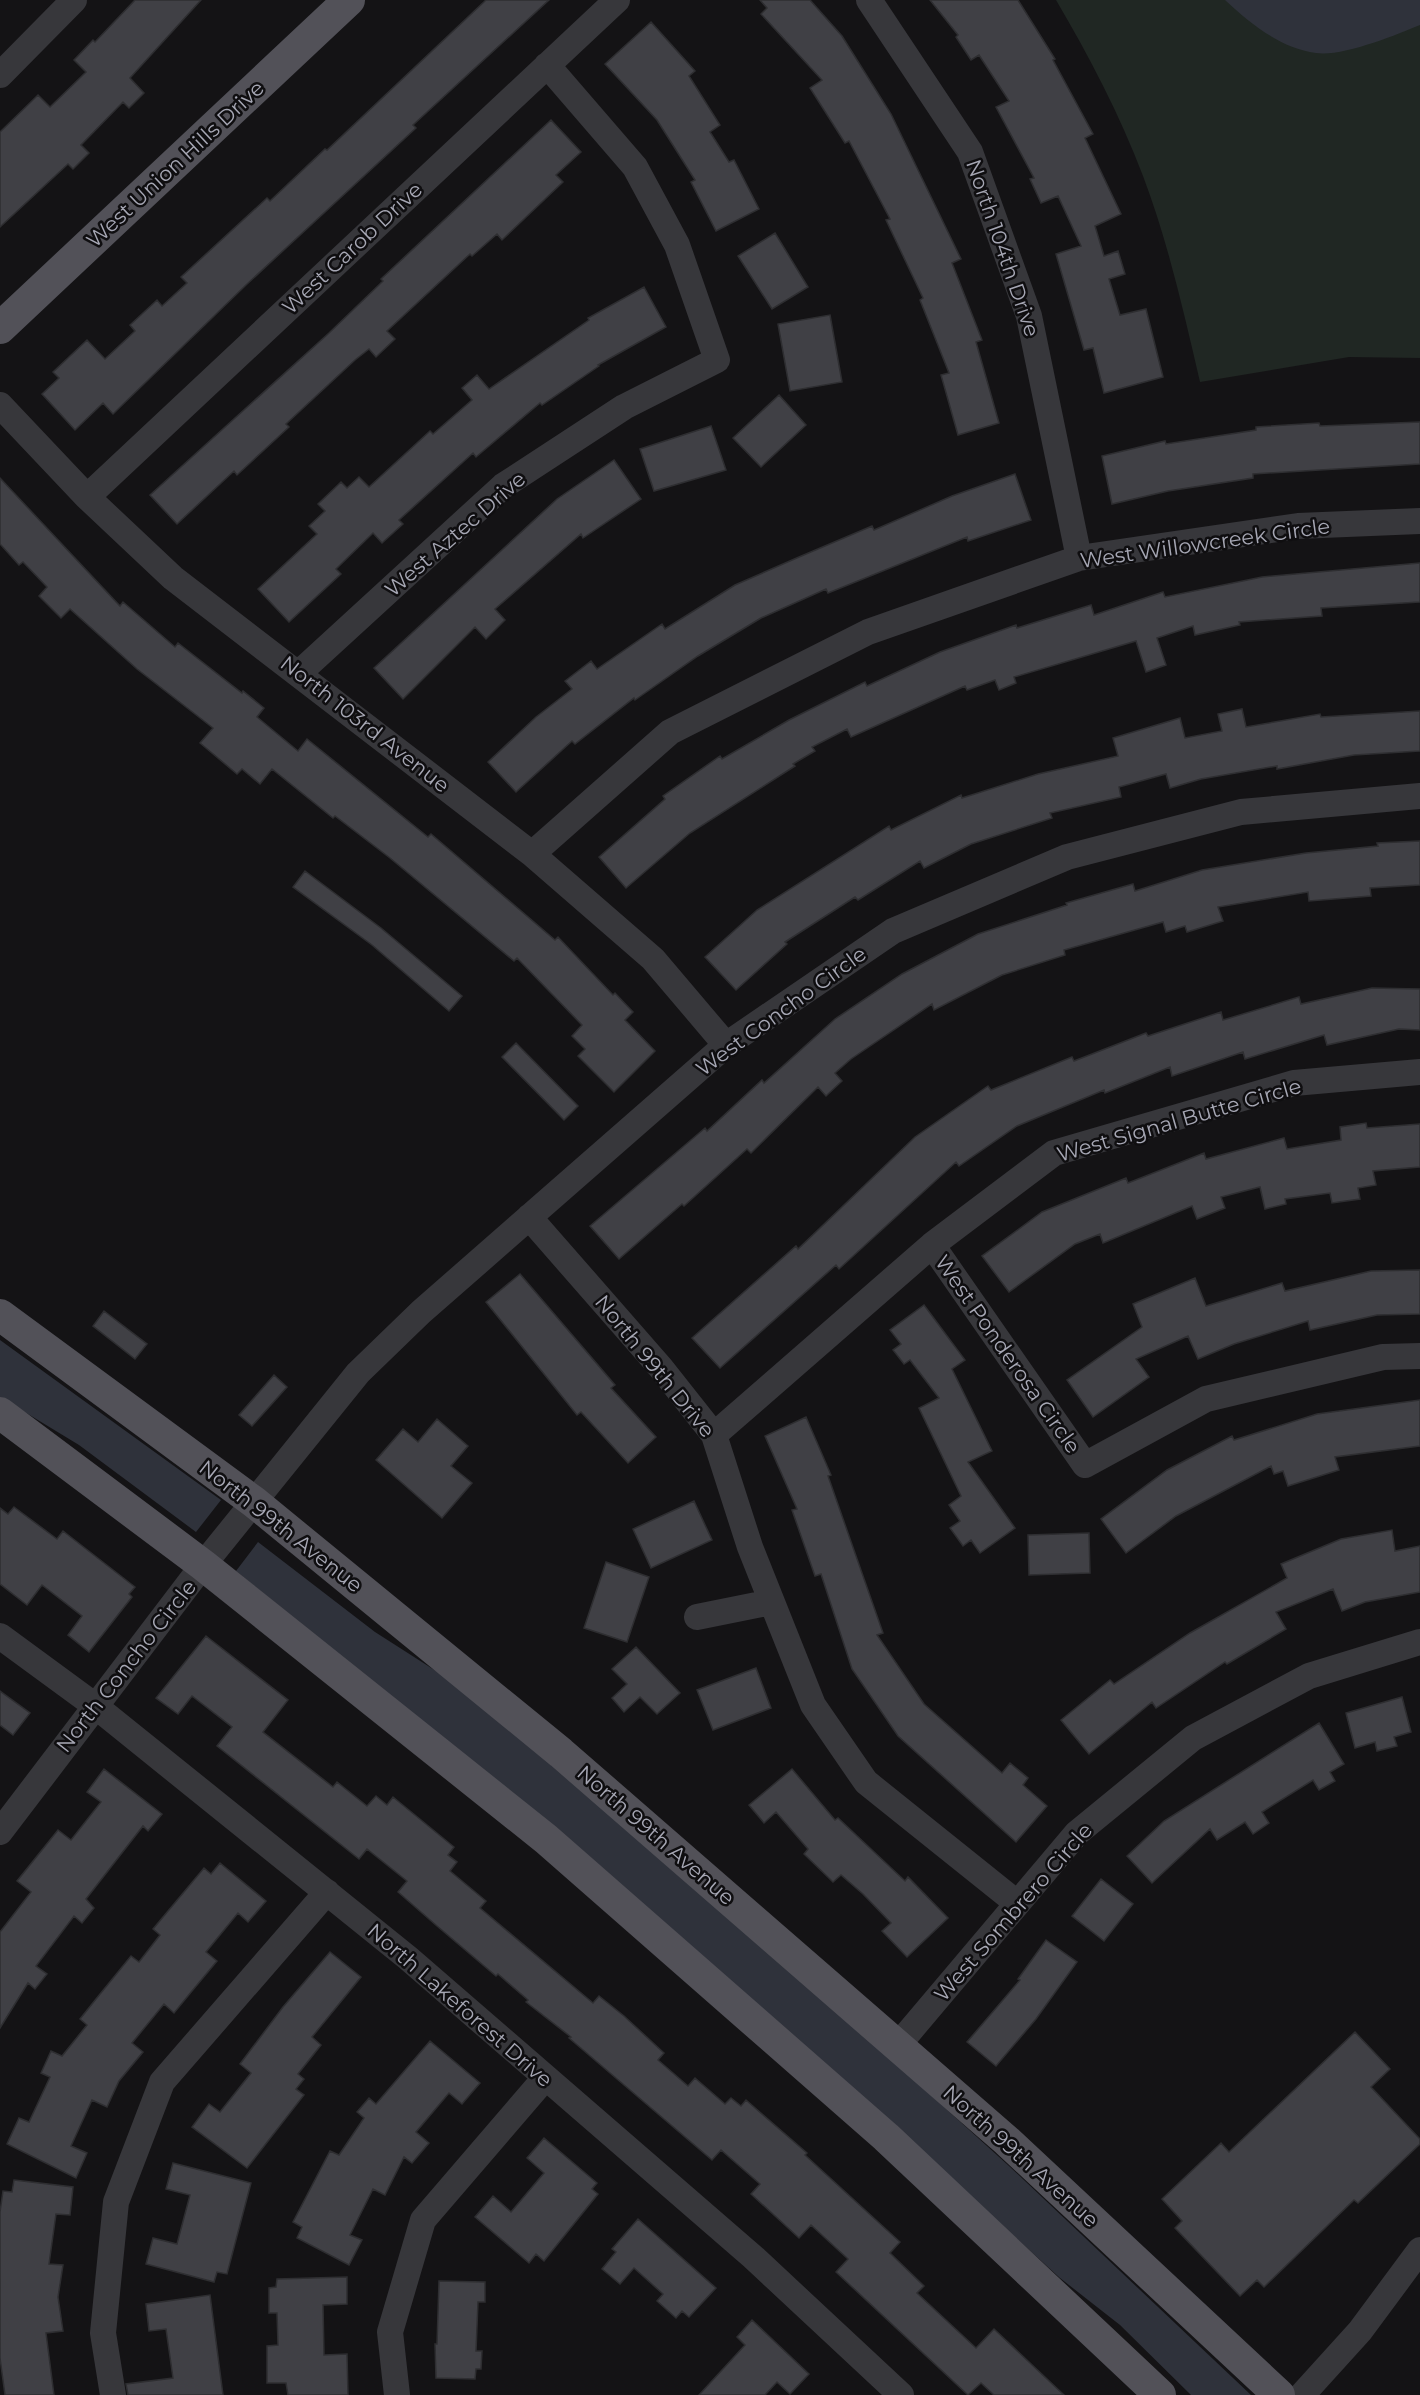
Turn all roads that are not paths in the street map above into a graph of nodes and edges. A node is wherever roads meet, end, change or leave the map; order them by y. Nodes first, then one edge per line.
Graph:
1 (74, 0) edge
2 (349, 0) edge
3 (617, 0) edge
4 (869, 0) edge
5 (548, 65) junction
6 (0, 75) edge
7 (0, 328) edge
8 (0, 405) edge
9 (87, 496) junction
10 (1420, 521) edge
11 (1079, 558) junction
12 (299, 673) junction
13 (1420, 796) edge
14 (532, 854) junction
15 (726, 1045) junction
16 (1420, 1072) edge
17 (529, 1217) junction
18 (932, 1245) junction
19 (0, 1315) edge
20 (1420, 1356) edge
21 (0, 1413) edge
22 (714, 1435) junction
23 (254, 1502) junction
24 (203, 1565) junction
25 (772, 1602) junction
26 (698, 1617) dead end
27 (0, 1636) edge
28 (1420, 1642) edge
29 (94, 1705) junction
30 (0, 1832) edge
31 (327, 1892) junction
32 (1017, 1903) junction
33 (898, 2045) junction
34 (545, 2078) junction
35 (1420, 2250) edge
36 (884, 2389) edge
37 (113, 2395) edge
38 (397, 2395) edge
39 (1160, 2395) edge
40 (1279, 2395) edge
41 (1302, 2395) edge

1 - 6 street
2 - 7 main road, West Union Hills Drive
3 - 5 street, West Carob Drive
4 - 11 street, North 104th Drive
5 - 9 street, West Carob Drive
5 - 12 street, West Aztec Drive
8 - 9 street, North 103rd Avenue
9 - 12 street, North 103rd Avenue
10 - 11 street, West Willowcreek Circle
11 - 14 street, West Willowcreek Circle
12 - 14 street, North 103rd Avenue
13 - 15 street, West Concho Circle
14 - 15 street, North 103rd Avenue
15 - 17 street, West Concho Circle
16 - 18 street, West Signal Butte Circle
17 - 22 street, North 99th Drive
17 - 23 street, West Concho Circle
18 - 20 street, West Ponderosa Circle
18 - 22 street, West Signal Butte Circle
19 - 23 main road, North 99th Avenue
21 - 24 main road
22 - 25 street, North 99th Drive
23 - 24 street, North Concho Circle
23 - 33 main road, North 99th Avenue
24 - 29 street, North Concho Circle
24 - 39 main road
25 - 26 street
25 - 32 street, North 99th Drive
27 - 29 street, North Lakeforest Drive
28 - 32 street, West Sombrero Circle
29 - 30 street, North Concho Circle
29 - 31 street, North Lakeforest Drive
31 - 34 street, North Lakeforest Drive
31 - 37 street
32 - 33 street, West Sombrero Circle
33 - 40 main road, North 99th Avenue
34 - 36 street, North Lakeforest Drive
34 - 38 street
35 - 41 street

